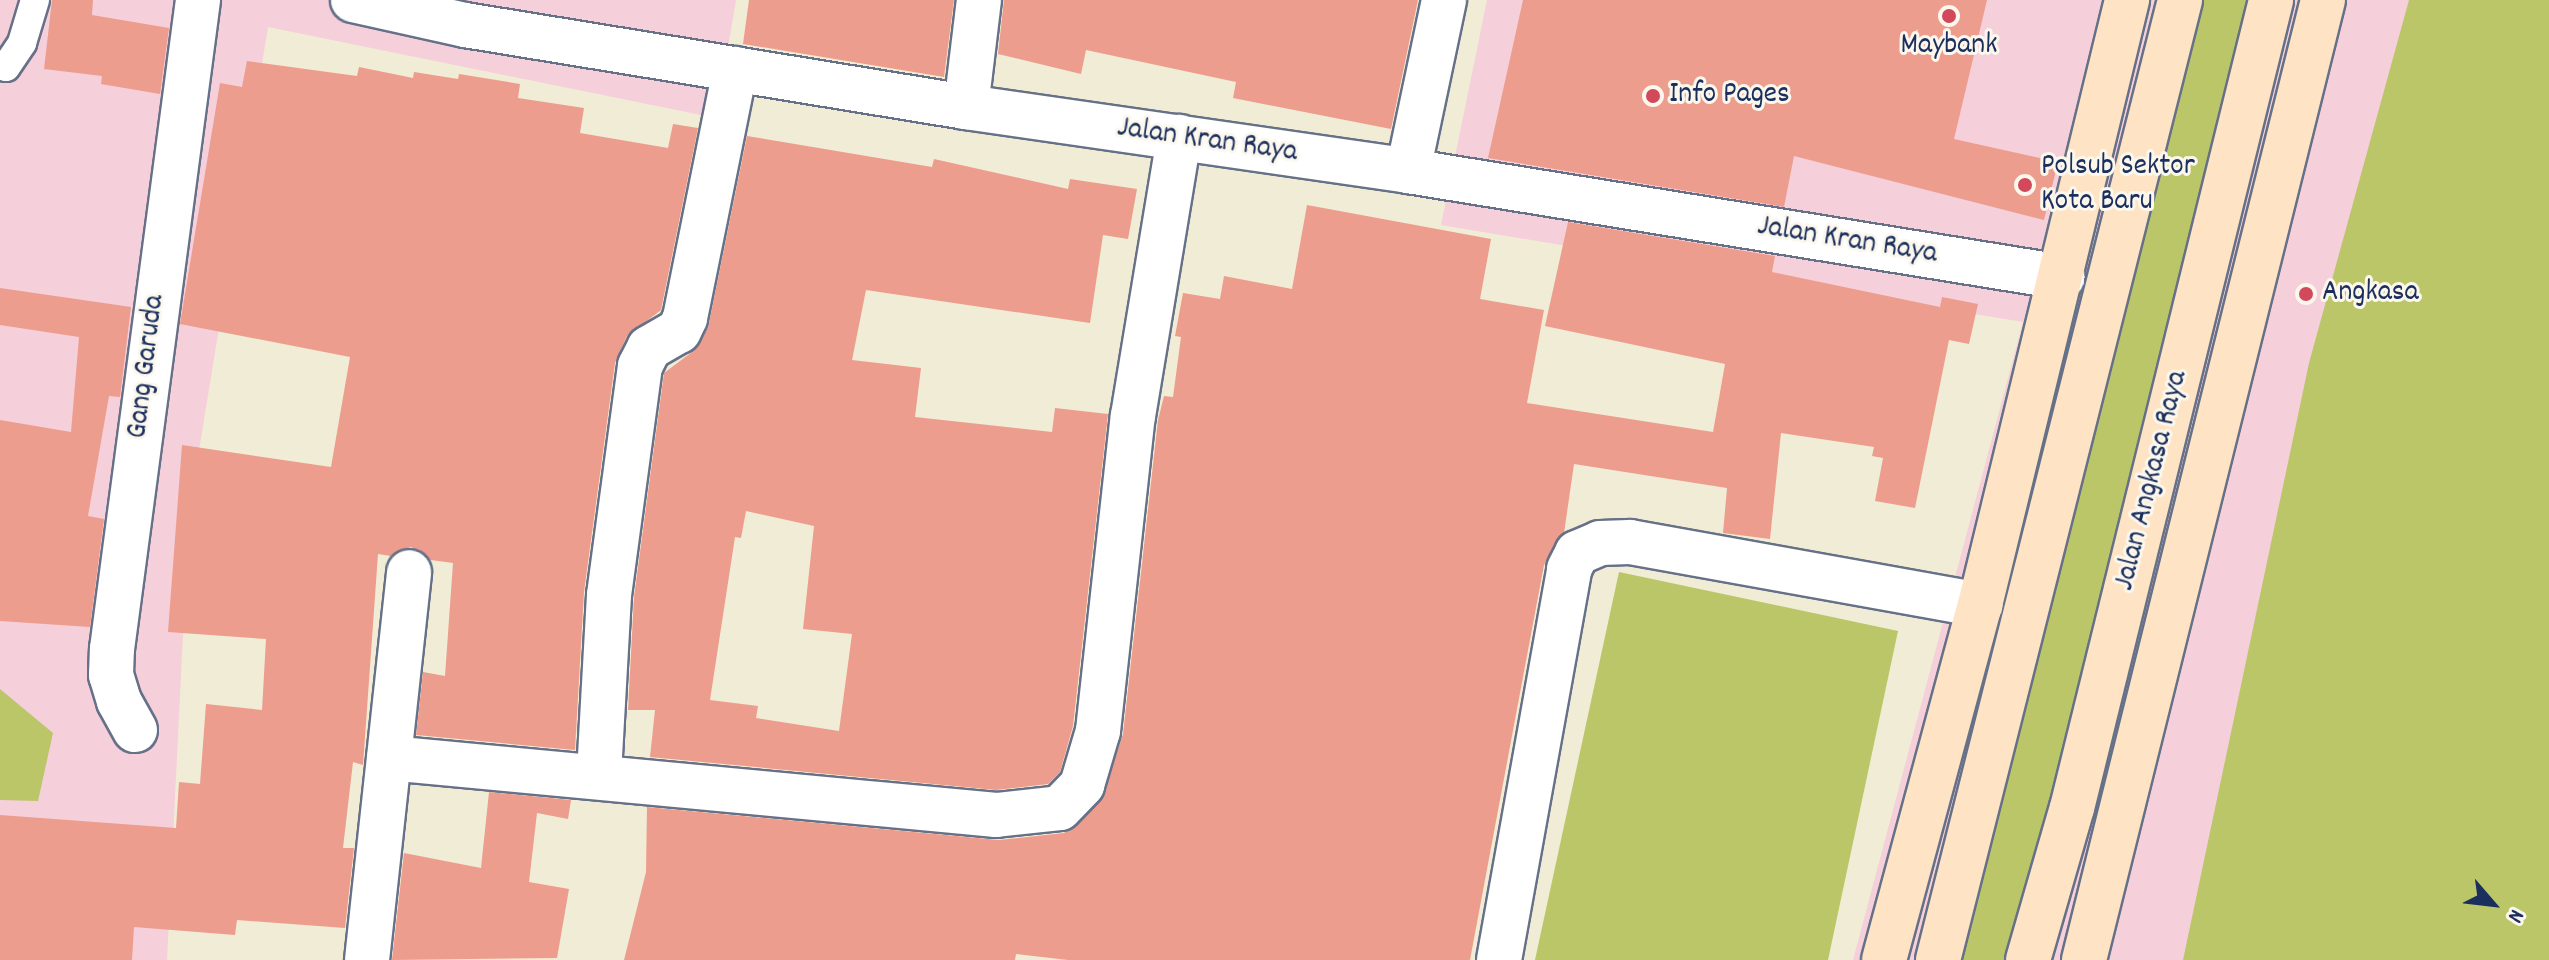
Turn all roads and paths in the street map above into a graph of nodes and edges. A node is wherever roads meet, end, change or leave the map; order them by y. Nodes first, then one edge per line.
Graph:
1 (35, 0) edge
2 (198, 0) edge
3 (353, 0) edge
4 (979, 0) edge
5 (1444, 0) edge
6 (2127, 0) edge
7 (2180, 0) edge
8 (2271, 0) edge
9 (2323, 0) edge
10 (501, 15) edge
11 (0, 65) edge
12 (735, 69) junction
13 (966, 107) junction
14 (1179, 137) junction
15 (1408, 171) junction
16 (2062, 277) junction
17 (409, 572) dead end
18 (1980, 605) junction
19 (135, 730) dead end
20 (389, 758) junction
21 (599, 774) junction
22 (367, 960) edge
23 (1499, 960) edge
24 (1884, 960) edge
25 (1938, 960) edge
26 (2028, 960) edge
27 (2084, 960) edge

1 - 11 lane
2 - 19 street, Gang Garuda
3 - 10 street, Jalan Kran Raya
4 - 13 street
5 - 15 street
6 - 16 main road
7 - 25 main road
8 - 26 main road, Jalan Angkasa Raya
9 - 27 main road, Jalan Angkasa Raya
10 - 12 street, Jalan Kran Raya
12 - 13 street, Jalan Kran Raya
12 - 21 street
13 - 14 street, Jalan Kran Raya
14 - 15 street, Jalan Kran Raya
14 - 21 street
15 - 16 street, Jalan Kran Raya
16 - 18 main road
17 - 20 street
18 - 23 street
18 - 24 main road
20 - 21 street
20 - 22 street

